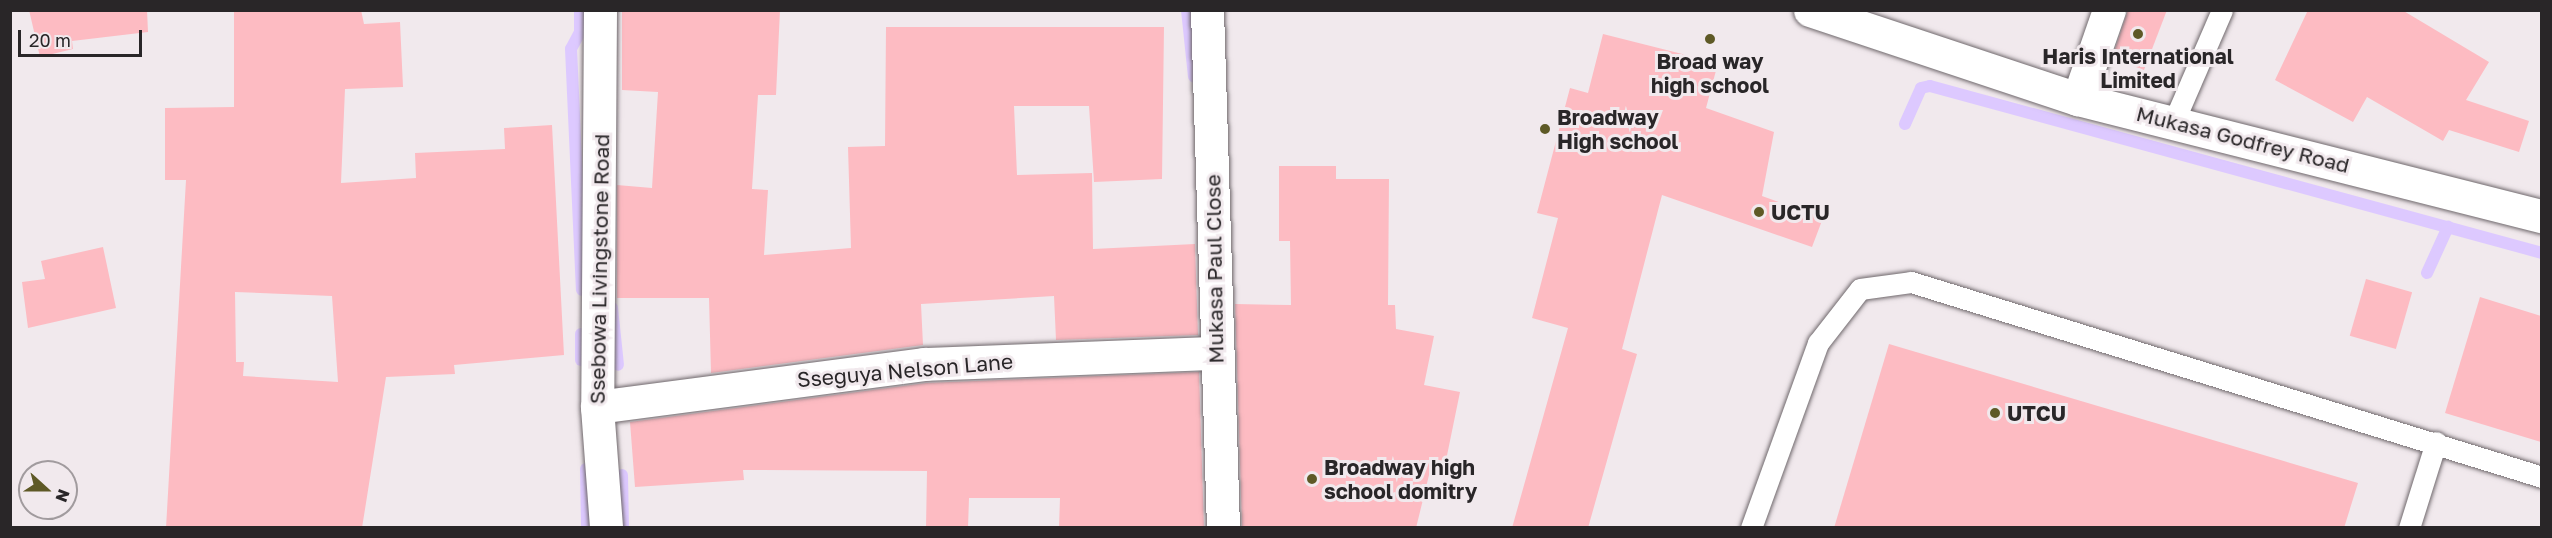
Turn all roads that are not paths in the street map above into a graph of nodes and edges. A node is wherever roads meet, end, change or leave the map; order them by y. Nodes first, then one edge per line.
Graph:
1 (600, 10) edge
2 (1207, 10) edge
3 (1810, 10) edge
4 (2109, 10) edge
5 (2222, 10) edge
6 (2078, 99) junction
7 (2174, 121) junction
8 (2541, 216) edge
9 (1214, 353) junction
10 (597, 407) junction
11 (2436, 442) junction
12 (2541, 477) edge
13 (606, 528) edge
14 (1223, 528) edge
15 (1751, 528) edge
16 (2409, 528) edge

1 - 10 street, Ssebowa Livingstone Road
2 - 9 street, Mukasa Paul Close
3 - 6 street, Mukasa Godfrey Road
4 - 6 street
5 - 7 lane
6 - 7 street, Mukasa Godfrey Road
7 - 8 street, Mukasa Godfrey Road
9 - 10 street, Sseguya Nelson Lane
9 - 14 street, Mukasa Paul Close
10 - 13 street, Ssebowa Livingstone Road
11 - 12 lane
11 - 15 lane
11 - 16 lane

